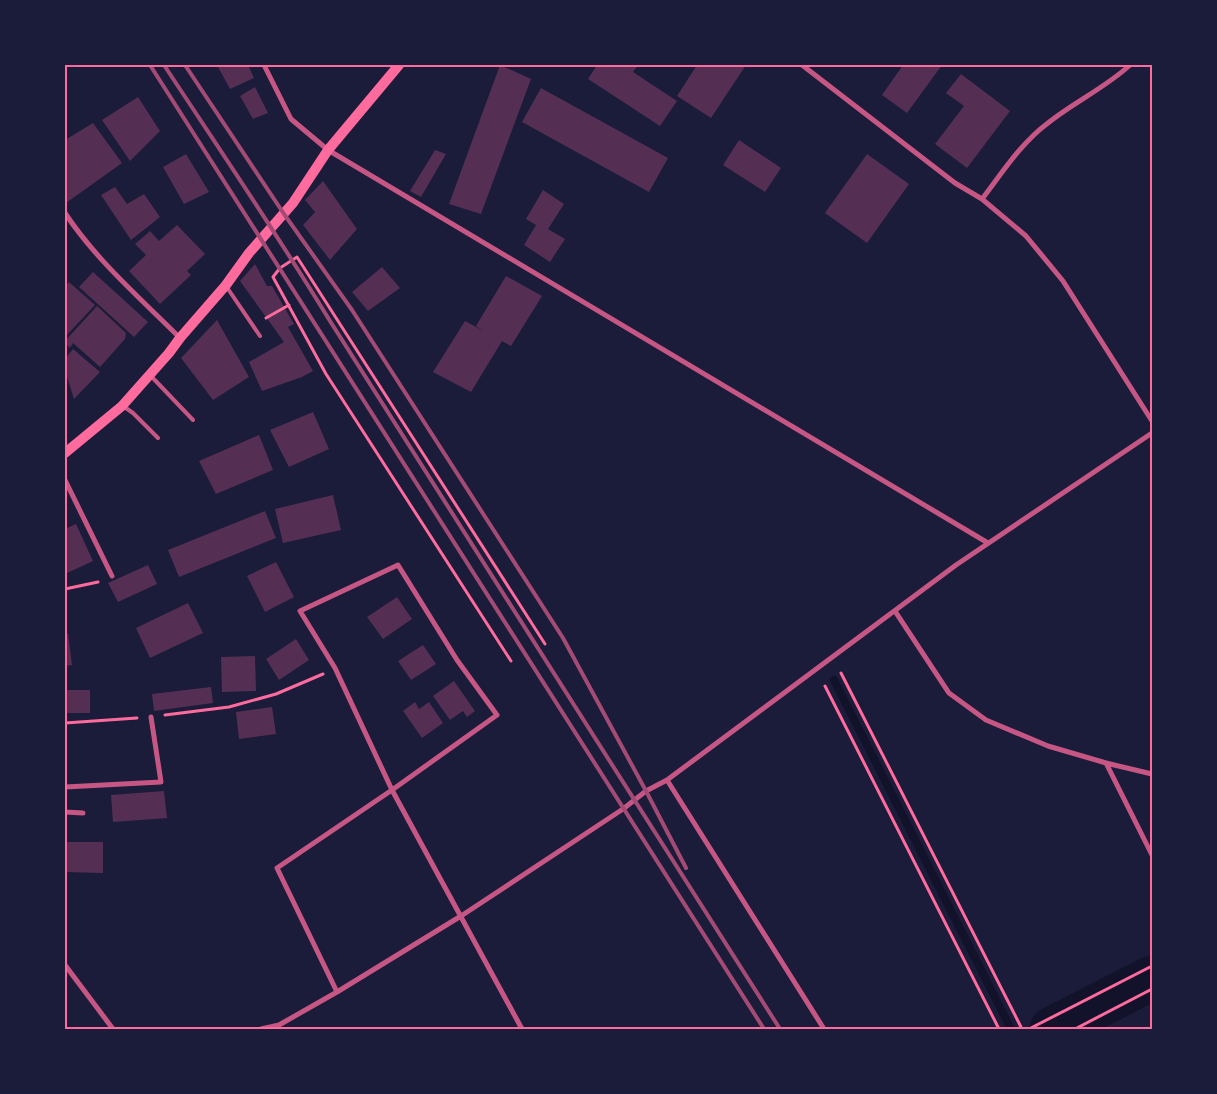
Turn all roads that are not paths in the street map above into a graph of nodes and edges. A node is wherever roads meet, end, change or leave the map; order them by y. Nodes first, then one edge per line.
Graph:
1 (264, 65) edge
2 (399, 65) edge
3 (802, 65) edge
4 (1130, 65) edge
5 (328, 150) junction
6 (982, 199) junction
7 (65, 213) edge
8 (226, 285) junction
9 (260, 336) dead end
10 (180, 338) junction
11 (150, 374) junction
12 (122, 406) junction
13 (193, 420) dead end
14 (1152, 421) edge
15 (1152, 433) edge
16 (158, 438) dead end
17 (65, 453) edge
18 (65, 480) edge
19 (988, 543) junction
20 (112, 576) road end
21 (895, 611) junction
22 (151, 717) road end
23 (1106, 763) junction
24 (1152, 774) edge
25 (667, 780) junction
26 (65, 787) edge
27 (392, 790) junction
28 (65, 812) edge
29 (83, 813) dead end
30 (1152, 855) edge
31 (461, 916) junction
32 (65, 965) edge
33 (337, 992) junction
34 (113, 1029) edge
35 (261, 1029) edge
36 (522, 1029) edge
37 (824, 1029) edge

1 - 5 street
2 - 5 main road
3 - 6 street
4 - 6 street
5 - 8 main road
5 - 19 street
6 - 14 street
7 - 10 street
8 - 9 lane
8 - 10 main road
10 - 11 main road
11 - 12 main road
11 - 13 lane
12 - 16 lane
12 - 17 main road
15 - 19 street
18 - 20 street
19 - 21 street
21 - 23 street
21 - 25 street
22 - 26 street
23 - 24 street
23 - 30 street
25 - 31 street
25 - 37 street
27 - 27 street
27 - 31 street
27 - 33 street
28 - 29 street
31 - 33 street
31 - 36 street
32 - 34 street
33 - 35 street

